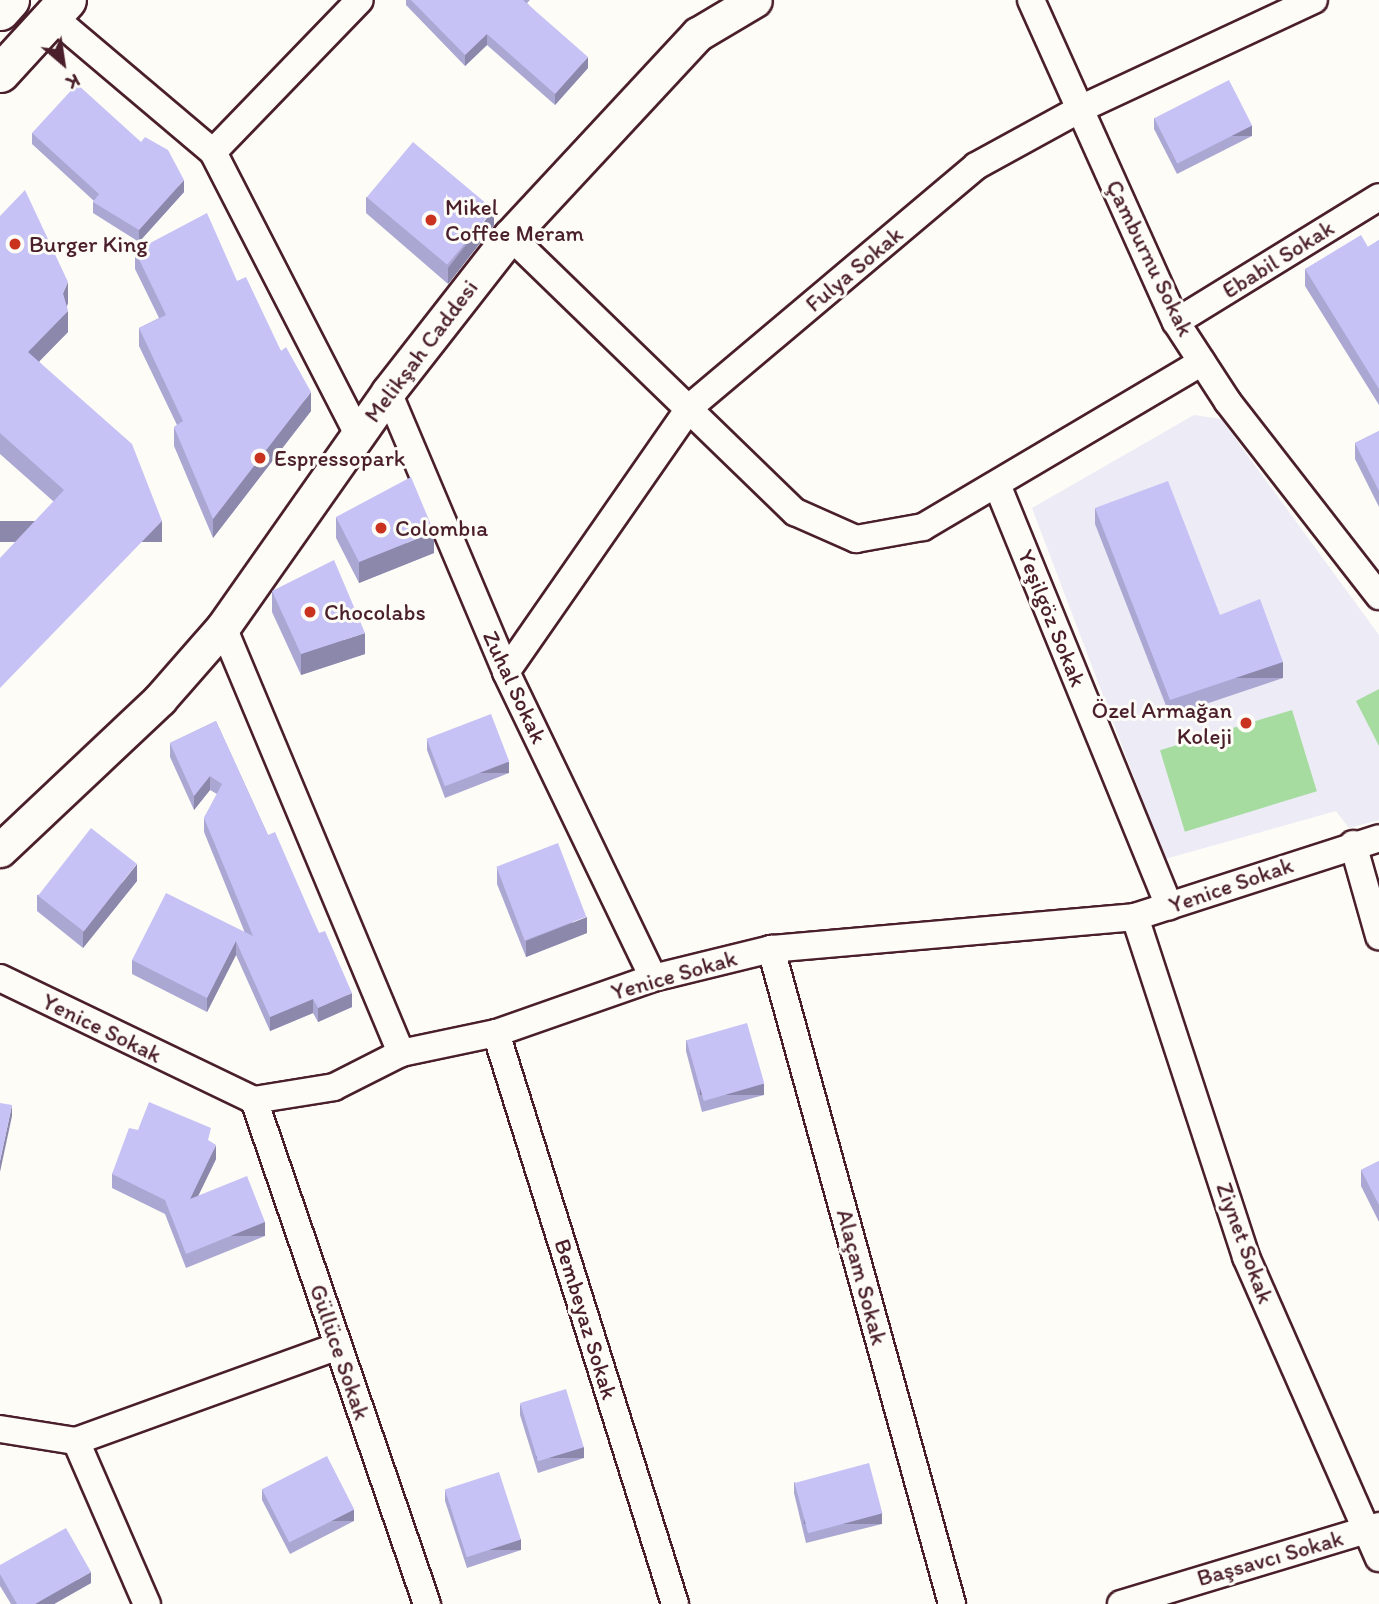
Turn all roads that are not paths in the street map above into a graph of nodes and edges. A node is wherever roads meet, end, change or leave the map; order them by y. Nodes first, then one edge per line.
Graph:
1 (10, 0) edge
2 (360, 0) edge
3 (755, 0) edge
4 (1031, 0) edge
5 (1314, 0) edge
6 (60, 8) edge
7 (0, 11) edge
8 (0, 73) edge
9 (1080, 109) junction
10 (214, 152) junction
11 (1379, 197) edge
12 (510, 236) junction
13 (1176, 322) junction
14 (1202, 362) junction
15 (388, 392) junction
16 (690, 407) junction
17 (358, 434) junction
18 (998, 487) junction
19 (1379, 596) edge
20 (223, 627) junction
21 (506, 672) junction
22 (1379, 838) edge
23 (1353, 844) junction
24 (0, 850) edge
25 (1169, 906) junction
26 (1135, 917) junction
27 (1379, 936) edge
28 (771, 949) junction
29 (0, 978) edge
30 (653, 978) junction
31 (496, 1033) junction
32 (401, 1053) junction
33 (254, 1100) junction
34 (338, 1346) junction
35 (0, 1429) edge
36 (76, 1441) junction
37 (1372, 1528) edge
38 (1379, 1559) edge
39 (147, 1604) edge
40 (427, 1604) edge
41 (675, 1604) edge
42 (952, 1604) edge
43 (1121, 1604) edge

1 - 7 main road
2 - 10 street
3 - 12 street, Melikşah Caddesi
4 - 9 street, Çamburnu Sokak
5 - 9 street, Fulya Sokak
6 - 8 main road
6 - 10 street
9 - 13 street, Çamburnu Sokak
9 - 16 street, Fulya Sokak
10 - 17 street
11 - 13 street, Ebabil Sokak
12 - 15 street, Melikşah Caddesi
12 - 16 street
13 - 14 street, Çamburnu Sokak
14 - 18 street
14 - 19 street, Çamburnu Sokak
15 - 17 street, Melikşah Caddesi
15 - 21 street, Zuhal Sokak
16 - 18 street
16 - 21 street, Fulya Sokak
17 - 20 street, Melikşah Caddesi
18 - 25 street, Yeşilgöz Sokak
20 - 24 street, Melikşah Caddesi
20 - 32 street
21 - 30 street, Zuhal Sokak
22 - 23 street, Yenice Sokak
23 - 25 street, Yenice Sokak
23 - 27 street
25 - 26 street, Yenice Sokak
26 - 28 street, Yenice Sokak
26 - 37 street, Ziynet Sokak
28 - 30 street, Yenice Sokak
28 - 42 street, Alaçam Sokak
29 - 33 street, Yenice Sokak
30 - 31 street, Yenice Sokak
31 - 32 street, Yenice Sokak
31 - 41 street, Bembeyaz Sokak
32 - 33 street, Yenice Sokak
33 - 34 street, Güllüce Sokak
34 - 36 street
34 - 40 street, Güllüce Sokak
35 - 36 street
36 - 39 street
37 - 38 street, Ziynet Sokak
37 - 43 street, Başsavcı Sokak

